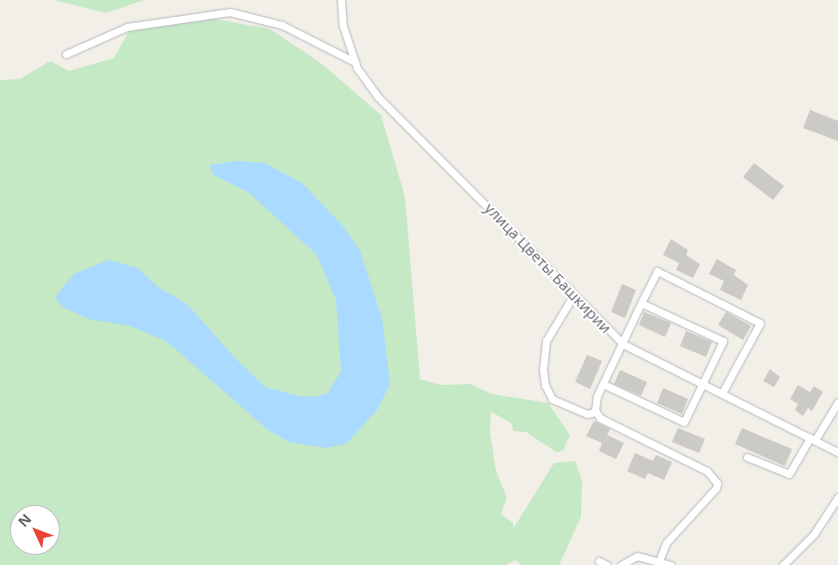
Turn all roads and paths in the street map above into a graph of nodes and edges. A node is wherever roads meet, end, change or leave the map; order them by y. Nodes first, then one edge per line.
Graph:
1 (341, 0) edge
2 (66, 54) dead end
3 (355, 62) junction
4 (573, 296) junction
5 (641, 303) junction
6 (624, 344) junction
7 (603, 384) junction
8 (702, 384) junction
9 (722, 393) junction
10 (838, 402) edge
11 (596, 412) junction
12 (813, 439) junction
13 (838, 452) edge
14 (747, 457) dead end
15 (838, 498) edge
16 (659, 561) junction
17 (599, 562) dead end
18 (606, 565) edge
19 (622, 565) edge
20 (671, 565) edge
21 (784, 565) edge

1 - 3 street, улица Цветы Башкирии
2 - 3 street
3 - 4 street, улица Цветы Башкирии
4 - 6 street, улица Цветы Башкирии
4 - 11 street
5 - 6 street
5 - 8 street
5 - 9 street
6 - 7 street
6 - 8 street, улица Цветы Башкирии
7 - 8 street
7 - 11 street
8 - 9 street, улица Цветы Башкирии
9 - 12 street, улица Цветы Башкирии
10 - 12 street
11 - 16 street
12 - 13 street, улица Цветы Башкирии
12 - 14 street
15 - 21 street
16 - 19 street
16 - 20 street
17 - 18 street

